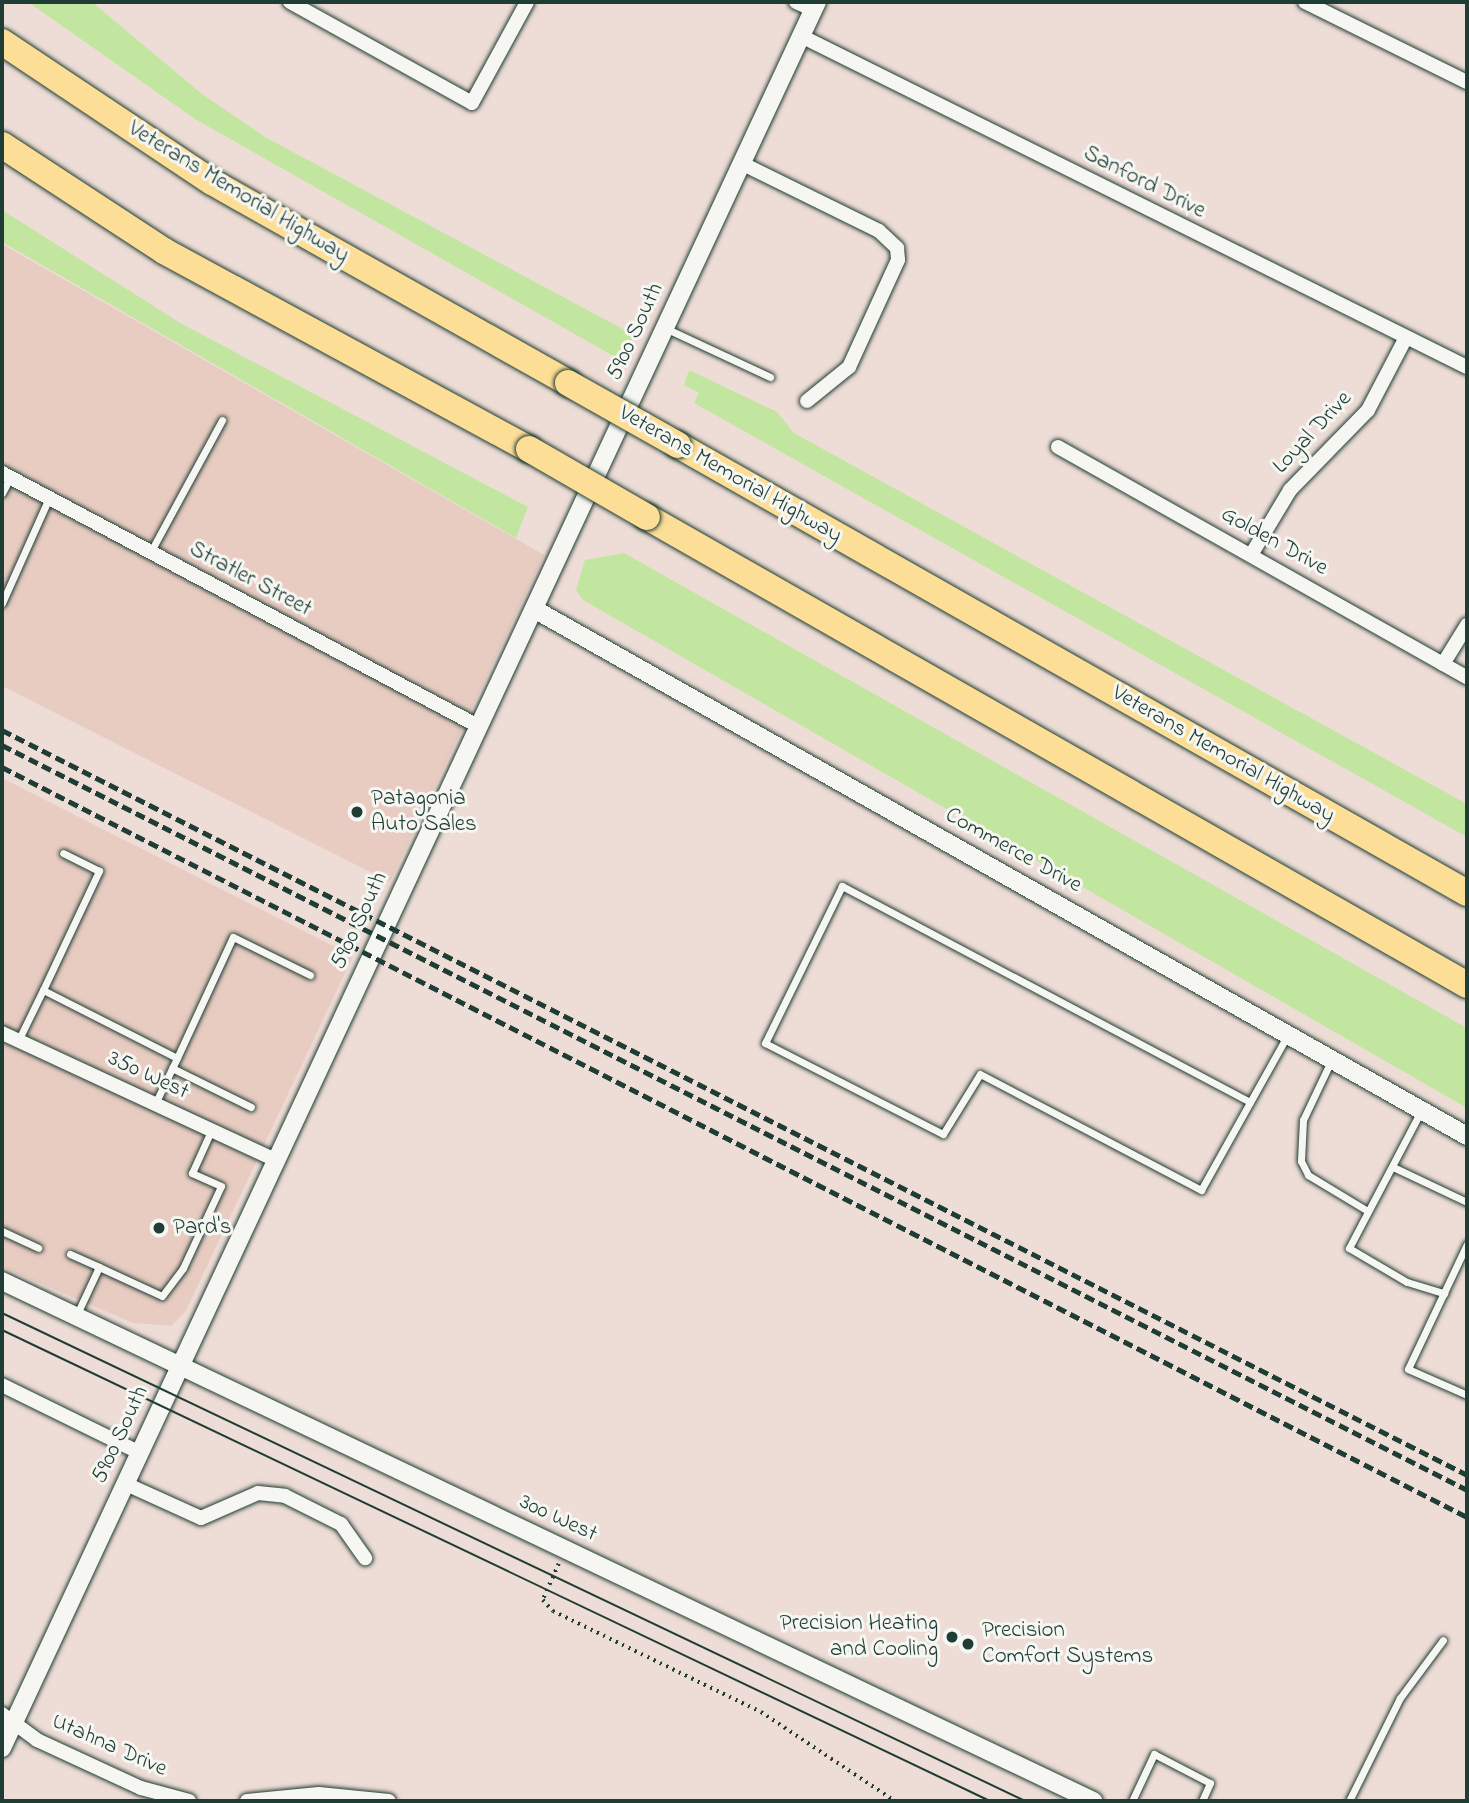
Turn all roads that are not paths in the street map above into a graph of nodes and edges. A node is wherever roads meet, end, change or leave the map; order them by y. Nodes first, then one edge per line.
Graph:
1 (289, 2) edge
2 (527, 2) edge
3 (796, 2) edge
4 (1305, 2) edge
5 (816, 6) edge
6 (2, 22) edge
7 (802, 36) junction
8 (2, 42) edge
9 (1467, 82) edge
10 (82, 98) junction
11 (2, 145) edge
12 (741, 163) junction
13 (665, 328) junction
14 (1404, 341) junction
15 (1467, 367) edge
16 (770, 377) dead end
17 (807, 401) dead end
18 (222, 420) dead end
19 (1058, 447) dead end
20 (6, 475) edge
21 (2, 493) edge
22 (50, 498) junction
23 (150, 552) junction
24 (1251, 555) junction
25 (2, 603) edge
26 (534, 610) junction
27 (1467, 625) edge
28 (1443, 664) junction
29 (1467, 677) edge
30 (478, 726) junction
31 (63, 853) dead end
32 (1467, 893) edge
33 (310, 975) dead end
34 (1467, 985) edge
35 (43, 990) junction
36 (2, 1033) edge
37 (1288, 1035) junction
38 (18, 1041) junction
39 (177, 1058) junction
40 (1332, 1060) junction
41 (172, 1068) junction
42 (1250, 1102) junction
43 (155, 1104) junction
44 (251, 1107) dead end
45 (1422, 1111) junction
46 (211, 1131) junction
47 (1467, 1136) edge
48 (275, 1160) junction
49 (1393, 1167) junction
50 (1467, 1202) edge
51 (1366, 1210) junction
52 (2, 1231) edge
53 (1467, 1244) edge
54 (38, 1248) dead end
55 (70, 1254) dead end
56 (99, 1267) junction
57 (2, 1281) edge
58 (1444, 1293) junction
59 (76, 1316) junction
60 (180, 1365) junction
61 (2, 1385) edge
62 (1467, 1395) edge
63 (140, 1453) junction
64 (125, 1484) junction
65 (365, 1558) dead end
66 (1443, 1640) dead end
67 (8, 1718) edge
68 (2, 1748) edge
69 (189, 1801) edge
70 (247, 1801) edge
71 (390, 1801) edge
72 (1093, 1801) edge
73 (1132, 1801) edge
74 (1202, 1801) edge
75 (1349, 1801) edge

1 - 2 street
3 - 5 street
4 - 9 street
5 - 7 street, 5900 South
6 - 10 highway
7 - 12 street, 5900 South
7 - 14 street, Sanford Drive
8 - 10 highway, Veterans Memorial Highway
10 - 32 highway, Veterans Memorial Highway, bridge
11 - 34 highway, bridge
12 - 13 street, 5900 South
12 - 17 street
13 - 16 lane
13 - 26 street, 5900 South
14 - 15 street, Sanford Drive
14 - 24 street, Loyal Drive
18 - 23 lane
19 - 24 street, Golden Drive
20 - 21 lane
20 - 22 street, Stratler Street
22 - 23 street, Stratler Street
22 - 25 lane
23 - 30 street, Stratler Street
24 - 28 street, Golden Drive
26 - 30 street, 5900 South
26 - 37 street, Commerce Drive
27 - 28 street
28 - 29 street, Golden Drive
30 - 48 street, 5900 South
31 - 35 lane
33 - 39 lane
35 - 38 lane
35 - 39 lane
36 - 38 street, 350 West
37 - 40 street, Commerce Drive
37 - 42 lane
38 - 43 street, 350 West
39 - 41 lane
40 - 45 street, Commerce Drive
40 - 51 lane
41 - 43 lane
41 - 44 lane
42 - 42 lane
43 - 46 street, 350 West
45 - 47 street, Commerce Drive
45 - 49 lane
46 - 48 street, 350 West
46 - 56 lane
48 - 60 street, 5900 South
49 - 50 lane
49 - 51 lane
51 - 58 lane
52 - 54 lane
53 - 58 lane
55 - 56 lane
56 - 59 lane
57 - 59 street, 300 West
58 - 62 lane
59 - 60 street, 300 West
60 - 63 street, 5900 South
60 - 72 street, 300 West
61 - 63 street
63 - 64 street, 5900 South
64 - 65 street
64 - 67 street, 5900 South
66 - 75 lane
67 - 68 street, 5900 South
67 - 69 street, Utahna Drive
70 - 71 street
73 - 74 lane

